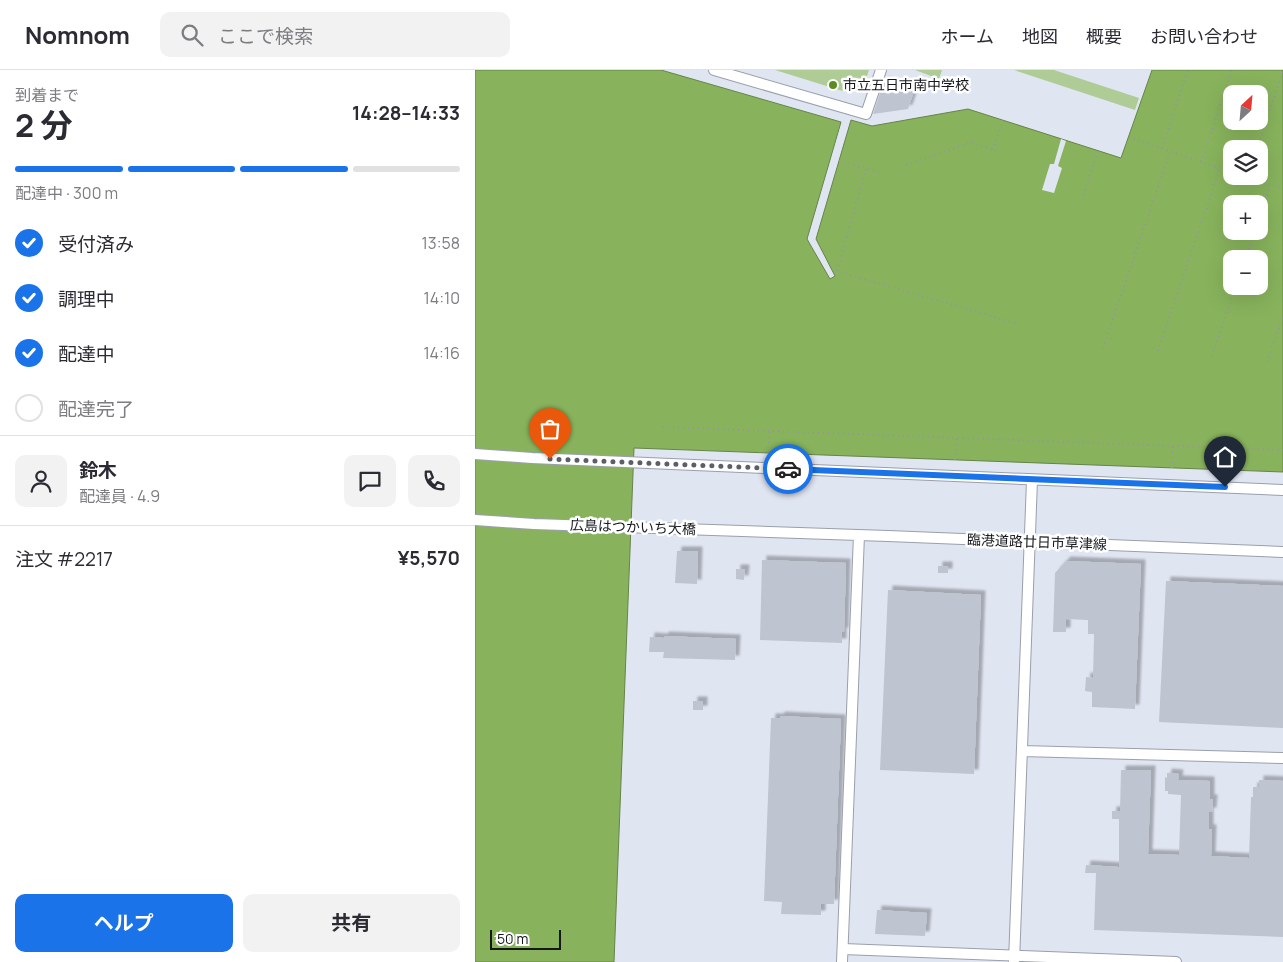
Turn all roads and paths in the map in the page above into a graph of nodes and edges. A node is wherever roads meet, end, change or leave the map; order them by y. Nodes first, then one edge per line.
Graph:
1 (714, 70) edge
2 (881, 70) edge
3 (1188, 70) edge
4 (1232, 70) edge
5 (1283, 71) edge
6 (729, 72) edge
7 (1003, 120) dead end
8 (1129, 137) dead end
9 (1260, 140) edge
10 (1161, 148) junction
11 (993, 150) junction
12 (1098, 151) dead end
13 (1170, 151) junction
14 (998, 152) dead end
15 (839, 161) dead end
16 (1201, 162) junction
17 (906, 165) dead end
18 (1220, 168) junction
19 (866, 169) junction
20 (1223, 169) edge
21 (879, 172) dead end
22 (1270, 185) joint
23 (1283, 189) edge
24 (1083, 195) dead end
25 (1267, 195) edge
26 (1233, 295) edge
27 (1283, 315) edge
28 (1018, 324) dead end
29 (1103, 348) dead end
30 (1158, 351) dead end
31 (1212, 356) dead end
32 (1267, 362) dead end
33 (663, 427) dead end
34 (770, 431) junction
35 (957, 438) junction
36 (1173, 446) junction
37 (1283, 450) edge
38 (768, 453) dead end
39 (475, 454) edge
40 (955, 460) dead end
41 (1172, 468) dead end
42 (1031, 480) junction
43 (1283, 490) edge
44 (475, 520) edge
45 (791, 533) joint
46 (859, 535) junction
47 (1029, 542) junction
48 (1283, 552) edge
49 (1022, 751) junction
50 (1283, 758) edge
51 (843, 949) junction
52 (1014, 959) edge
53 (842, 962) edge
54 (1177, 962) edge

1 - 6 street
2 - 6 street
3 - 10 path
4 - 16 path
5 - 9 path
7 - 11 path
8 - 10 path
10 - 13 path
11 - 14 path
11 - 17 path
12 - 24 path
13 - 16 path
13 - 29 path
15 - 19 path
16 - 18 path
18 - 20 path
18 - 30 path
19 - 21 path
19 - 28 path
22 - 23 path
22 - 25 path
26 - 31 path
27 - 32 path
33 - 34 path
34 - 35 path
34 - 38 path
35 - 36 path
35 - 40 path
36 - 37 path
36 - 41 path
39 - 42 street
42 - 43 street
42 - 47 street
44 - 45 street, 広島はつかいち大橋
45 - 46 street, 臨港道路廿日市草津線
46 - 47 street, 臨港道路廿日市草津線
46 - 51 street
47 - 48 street, 臨港道路廿日市草津線
47 - 49 street
49 - 50 street
49 - 52 street
51 - 52 street
51 - 53 street
52 - 54 street

